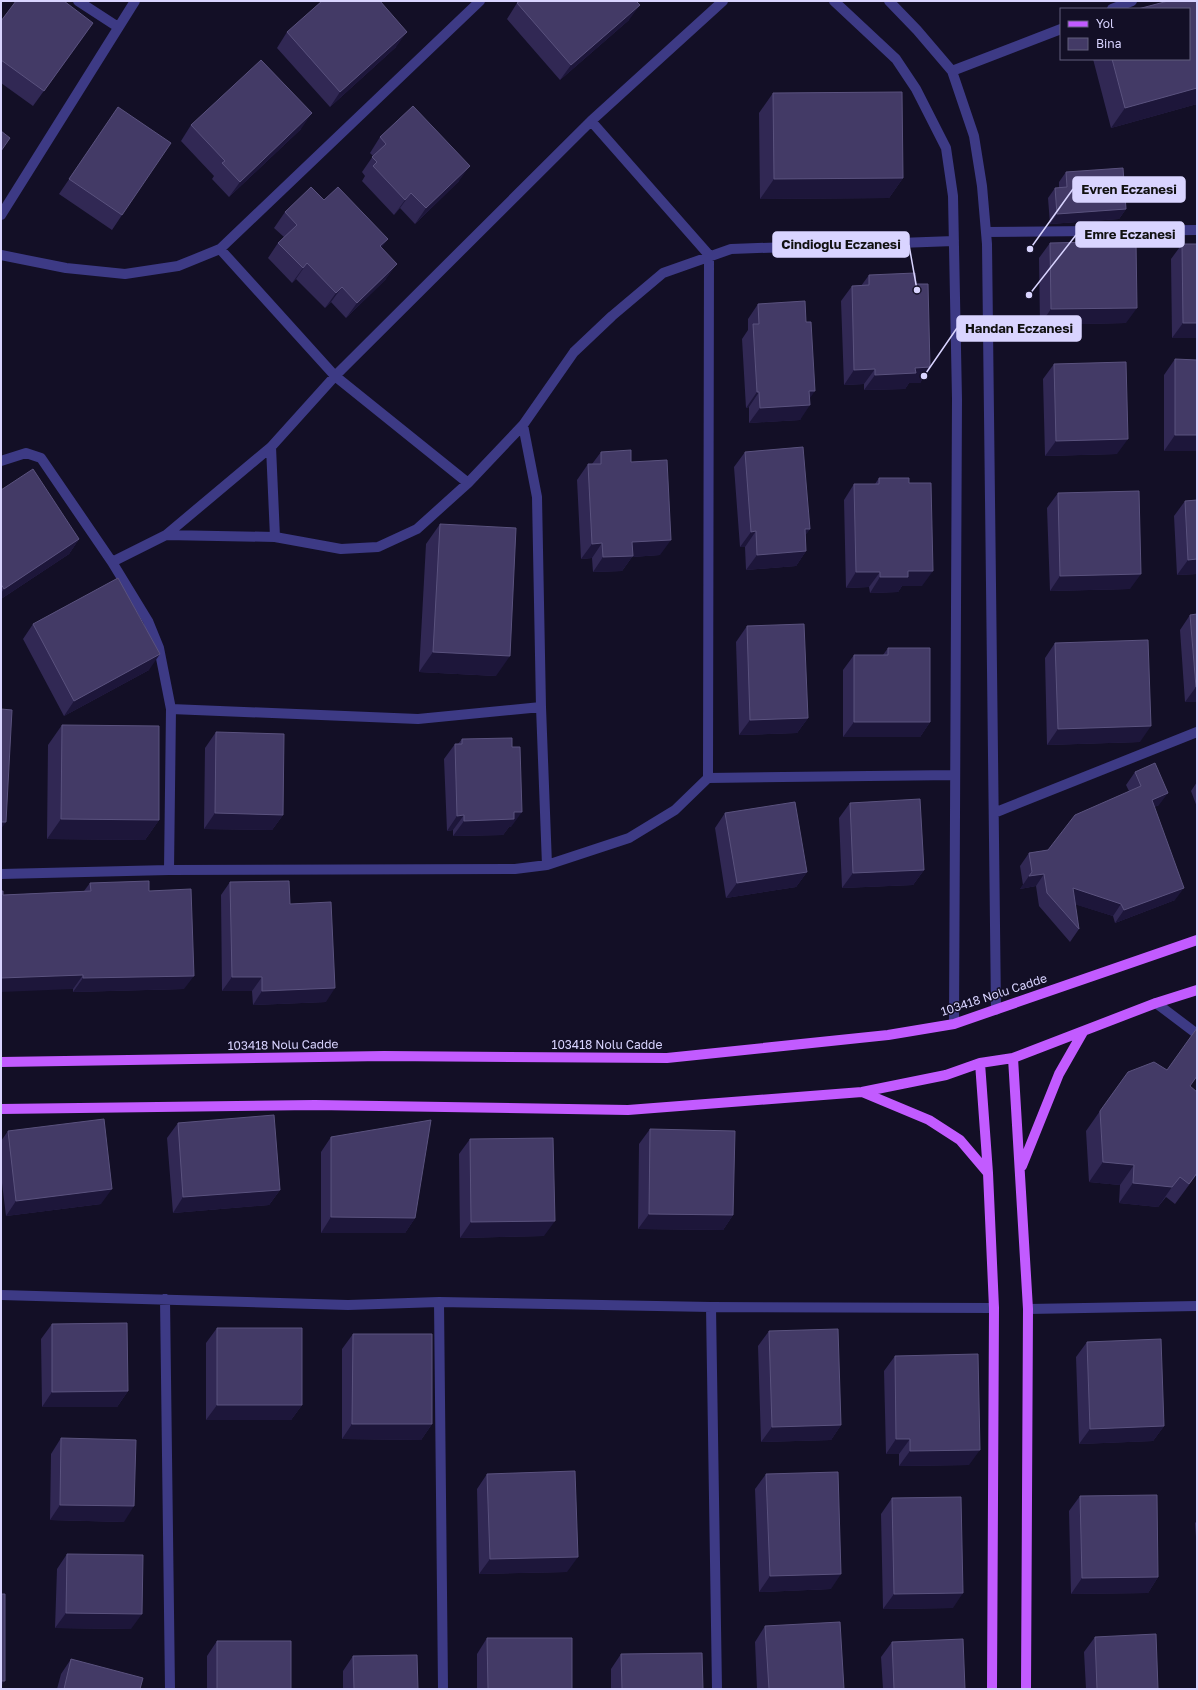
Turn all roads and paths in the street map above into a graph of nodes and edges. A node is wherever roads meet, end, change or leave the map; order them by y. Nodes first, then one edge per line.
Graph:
1 (78, 1) edge
2 (135, 1) edge
3 (480, 1) edge
4 (723, 1) edge
5 (834, 1) edge
6 (888, 1) edge
7 (1132, 1) edge
8 (1114, 8) edge
9 (118, 27) junction
10 (1060, 29) edge
11 (952, 71) junction
12 (591, 121) junction
13 (1, 214) edge
14 (1197, 230) edge
15 (986, 232) junction
16 (954, 241) junction
17 (220, 249) junction
18 (1, 255) edge
19 (709, 255) junction
20 (335, 376) junction
21 (523, 426) junction
22 (271, 447) junction
23 (1, 461) edge
24 (468, 483) junction
25 (166, 535) junction
26 (275, 537) junction
27 (112, 562) junction
28 (542, 707) junction
29 (171, 709) junction
30 (1197, 732) edge
31 (955, 775) junction
32 (708, 778) junction
33 (994, 813) junction
34 (548, 865) junction
35 (169, 870) junction
36 (1, 874) edge
37 (1197, 940) edge
38 (1197, 990) edge
39 (1156, 1003) junction
40 (996, 1010) junction
41 (954, 1024) junction
42 (1083, 1032) junction
43 (1197, 1034) edge
44 (1013, 1058) junction
45 (1, 1062) edge
46 (980, 1063) junction
47 (862, 1092) junction
48 (1, 1109) edge
49 (1021, 1169) junction
50 (988, 1173) junction
51 (1, 1295) edge
52 (165, 1299) junction
53 (439, 1302) junction
54 (1197, 1306) edge
55 (711, 1307) junction
56 (994, 1308) junction
57 (1028, 1309) junction
58 (170, 1689) edge
59 (443, 1689) edge
60 (717, 1689) edge
61 (992, 1689) edge
62 (1026, 1689) edge

1 - 9 street
2 - 9 street
3 - 17 street
4 - 12 street
5 - 16 street
6 - 11 street
7 - 8 street
9 - 13 street
10 - 11 street
11 - 15 street
12 - 19 street
12 - 20 street
14 - 15 street
15 - 33 street
16 - 19 street
16 - 31 street
17 - 18 street
17 - 20 street
19 - 21 street
19 - 32 street
20 - 22 street
20 - 24 street
21 - 24 street
21 - 28 street
22 - 25 street
22 - 26 street
23 - 27 street
24 - 26 street
25 - 26 street
25 - 27 street
27 - 29 street
28 - 29 street
28 - 34 street
29 - 35 street
30 - 33 street
31 - 32 street
31 - 41 street
32 - 34 street
33 - 40 street
34 - 35 street
35 - 36 street
37 - 40 main road, 103418 Nolu Cadde
38 - 39 main road
39 - 42 main road
39 - 43 street
40 - 41 main road, 103418 Nolu Cadde
41 - 45 main road, 103418 Nolu Cadde
42 - 44 main road
42 - 49 main road
44 - 46 main road
44 - 49 main road
46 - 47 main road
46 - 50 main road
47 - 48 main road
47 - 50 main road
49 - 57 main road
50 - 56 main road
51 - 52 street
52 - 53 street
52 - 58 street
53 - 55 street
53 - 59 street
54 - 57 street
55 - 56 street
55 - 60 street
56 - 61 main road
57 - 62 main road

